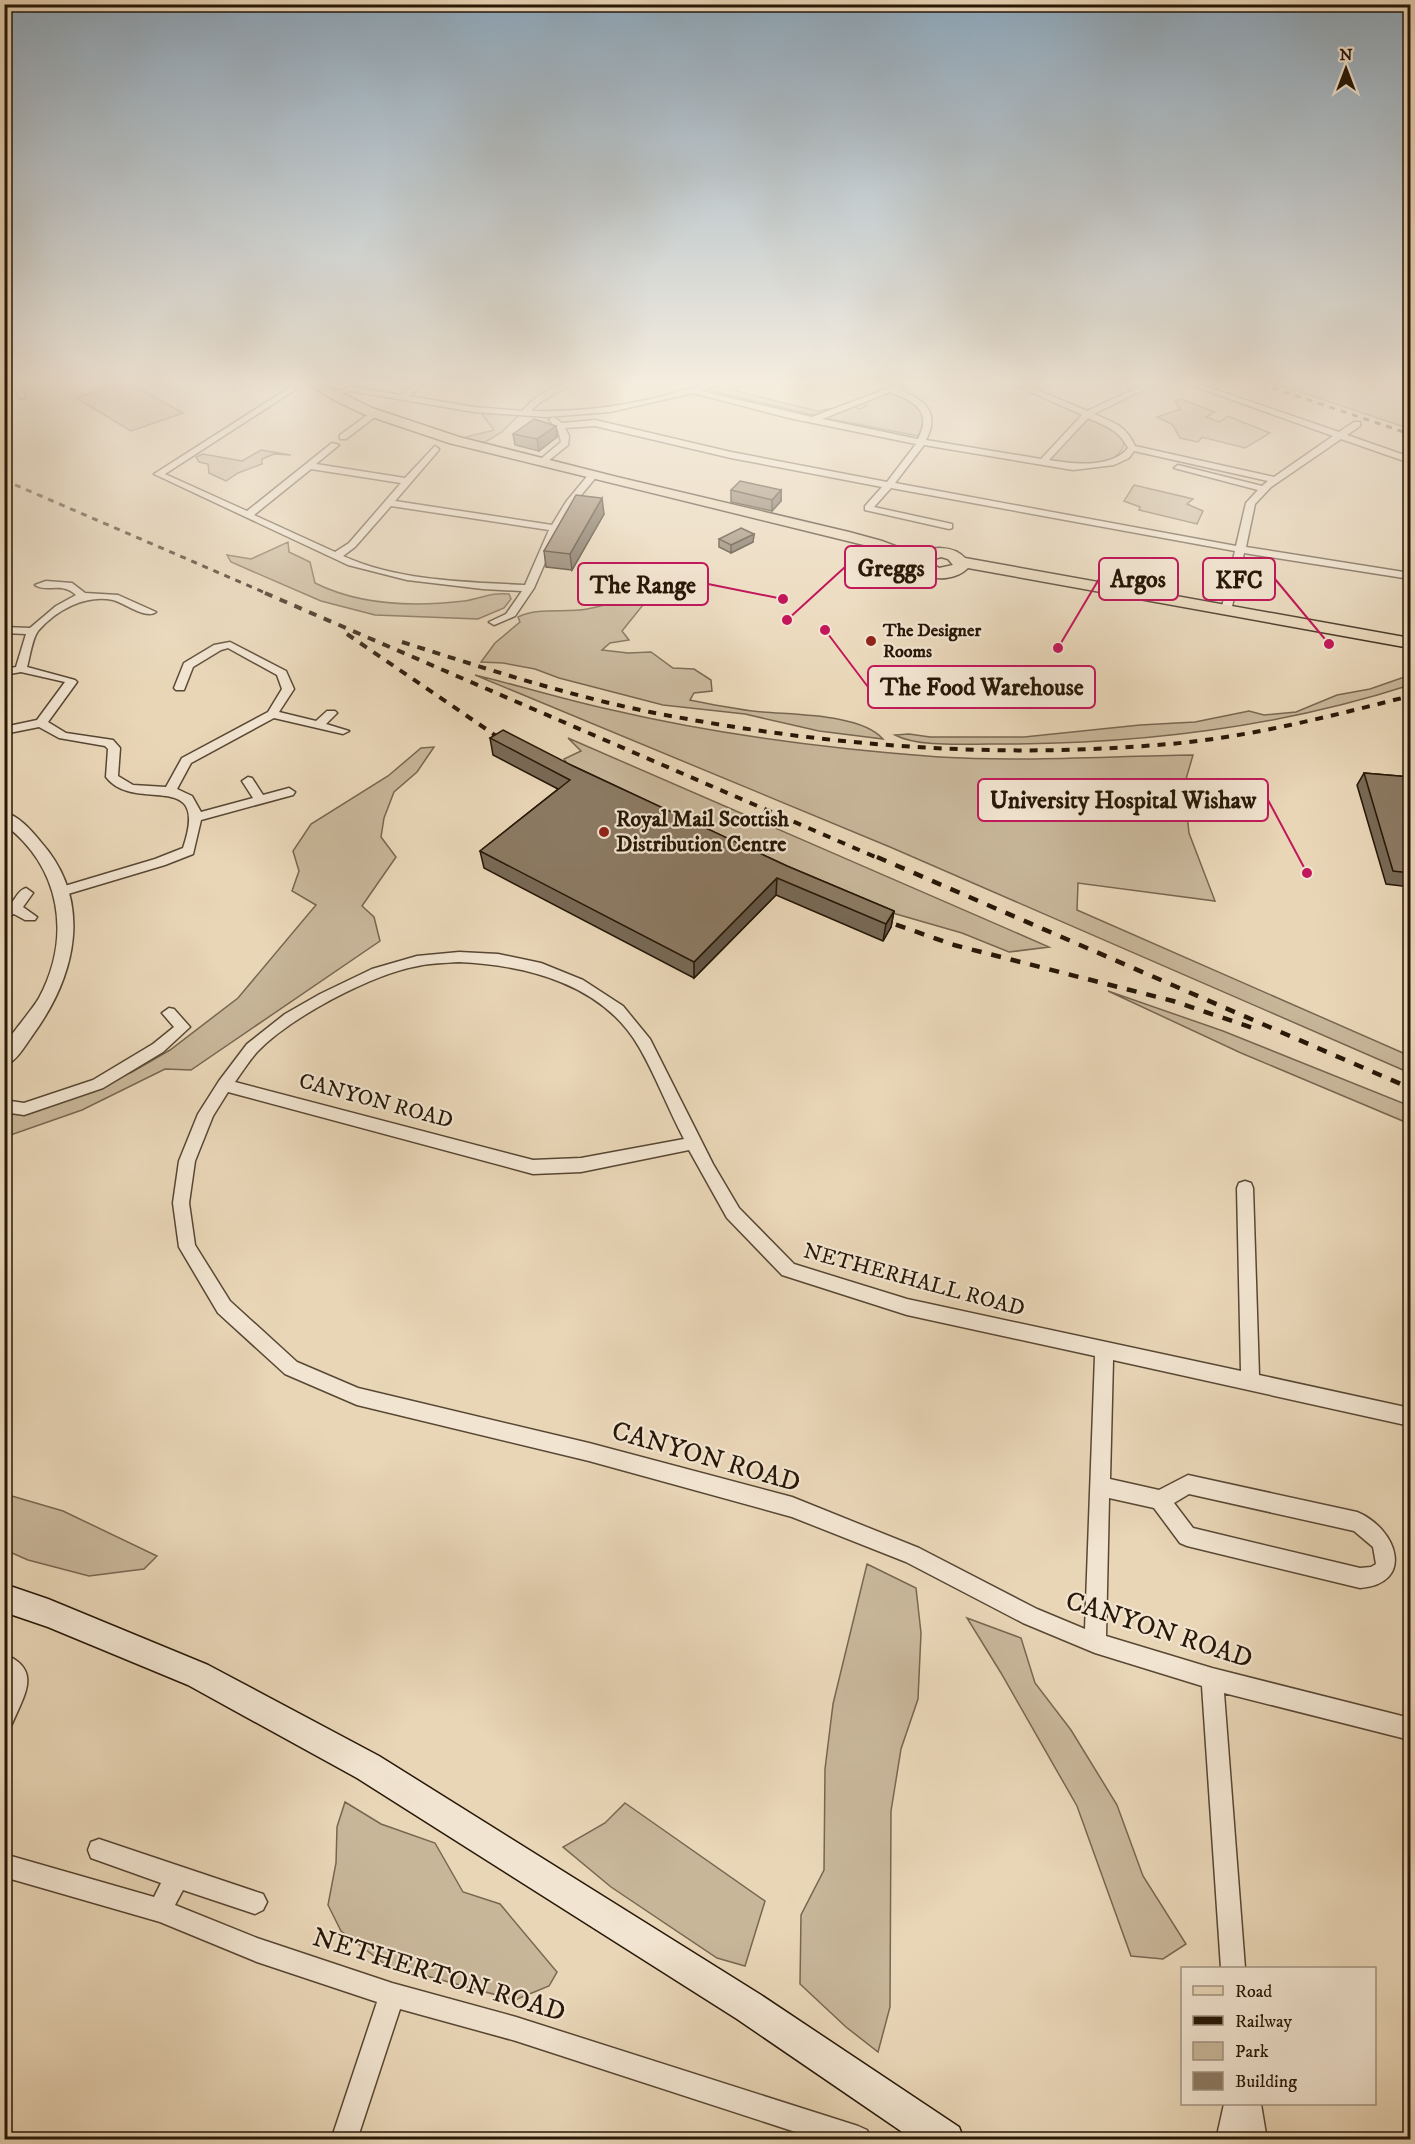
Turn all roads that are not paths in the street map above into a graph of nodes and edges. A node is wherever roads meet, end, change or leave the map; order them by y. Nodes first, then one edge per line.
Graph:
1 (181, 484) edge
2 (286, 484) edge
3 (405, 484) edge
4 (585, 484) edge
5 (626, 484) edge
6 (890, 484) joint
7 (1245, 484) edge
8 (1270, 484) edge
9 (1263, 489) junction
10 (389, 503) junction
11 (248, 514) junction
12 (949, 526) dead end
13 (555, 528) junction
14 (1239, 549) junction
15 (336, 556) junction
16 (68, 570) dead end
17 (1410, 576) edge
18 (61, 582) junction
19 (40, 585) dead end
20 (529, 588) junction
21 (82, 594) junction
22 (1226, 611) junction
23 (151, 612) dead end
24 (494, 622) dead end
25 (4, 630) edge
26 (32, 631) junction
27 (1410, 642) edge
28 (21, 669) junction
29 (4, 672) edge
30 (180, 688) dead end
31 (331, 712) dead end
32 (272, 714) junction
33 (41, 723) junction
34 (317, 726) junction
35 (4, 731) edge
36 (344, 731) dead end
37 (248, 781) dead end
38 (170, 791) junction
39 (289, 792) dead end
40 (259, 798) junction
41 (4, 817) edge
42 (197, 817) junction
43 (63, 891) junction
44 (26, 893) dead end
45 (10, 911) edge
46 (30, 917) dead end
47 (169, 1013) dead end
48 (252, 1048) joint
49 (5, 1057) edge
50 (224, 1085) junction
51 (4, 1106) edge
52 (694, 1143) junction
53 (1245, 1188) dead end
54 (1104, 1351) junction
55 (1250, 1382) junction
56 (1410, 1417) edge
57 (1100, 1486) junction
58 (1160, 1500) junction
59 (4, 1598) edge
60 (1095, 1642) junction
61 (4, 1664) edge
62 (1212, 1679) junction
63 (4, 1716) edge
64 (1410, 1729) edge
65 (99, 1850) dead end
66 (4, 1865) edge
67 (177, 1877) junction
68 (255, 1902) dead end
69 (160, 1910) junction
70 (1233, 1967) edge
71 (392, 1995) junction
72 (1237, 2105) edge
73 (1249, 2105) edge
74 (344, 2139) edge
75 (858, 2139) edge
76 (946, 2139) edge
77 (1229, 2139) edge
78 (1254, 2139) edge

1 - 11 street
2 - 11 street
3 - 10 street
4 - 13 street
5 - 22 main road
6 - 12 street
6 - 14 street
7 - 9 street
8 - 9 street
9 - 14 street
10 - 13 street
10 - 15 street
11 - 15 street
13 - 20 street
14 - 17 street
14 - 22 street
15 - 20 street
16 - 18 street
18 - 19 street
18 - 21 street
20 - 24 street
21 - 23 street
21 - 26 street
22 - 27 main road
25 - 26 street
26 - 28 street
28 - 29 street
28 - 33 street
30 - 32 street
31 - 34 street
32 - 34 street
32 - 38 street
33 - 35 street
33 - 38 street
34 - 36 street
37 - 40 street
38 - 42 street
39 - 40 street
40 - 42 street
41 - 43 street
42 - 43 street
43 - 49 street
44 - 45 street
45 - 46 street
47 - 51 street
48 - 50 street, CANYON ROAD
48 - 52 street, NETHERHALL ROAD
50 - 52 street, CANYON ROAD
50 - 60 street, CANYON ROAD
52 - 54 street, NETHERHALL ROAD
53 - 55 street
54 - 55 street, NETHERHALL ROAD
54 - 57 street
55 - 56 street, NETHERHALL ROAD
57 - 58 street
57 - 60 street
58 - 58 street
59 - 76 main road
60 - 62 street, CANYON ROAD
61 - 63 street
62 - 64 street, CANYON ROAD
62 - 70 street
65 - 67 street
66 - 69 street, NETHERTON ROAD
67 - 68 street
67 - 69 street
69 - 71 street, NETHERTON ROAD
71 - 74 street
71 - 75 street, NETHERTON ROAD
72 - 77 street
73 - 78 street

